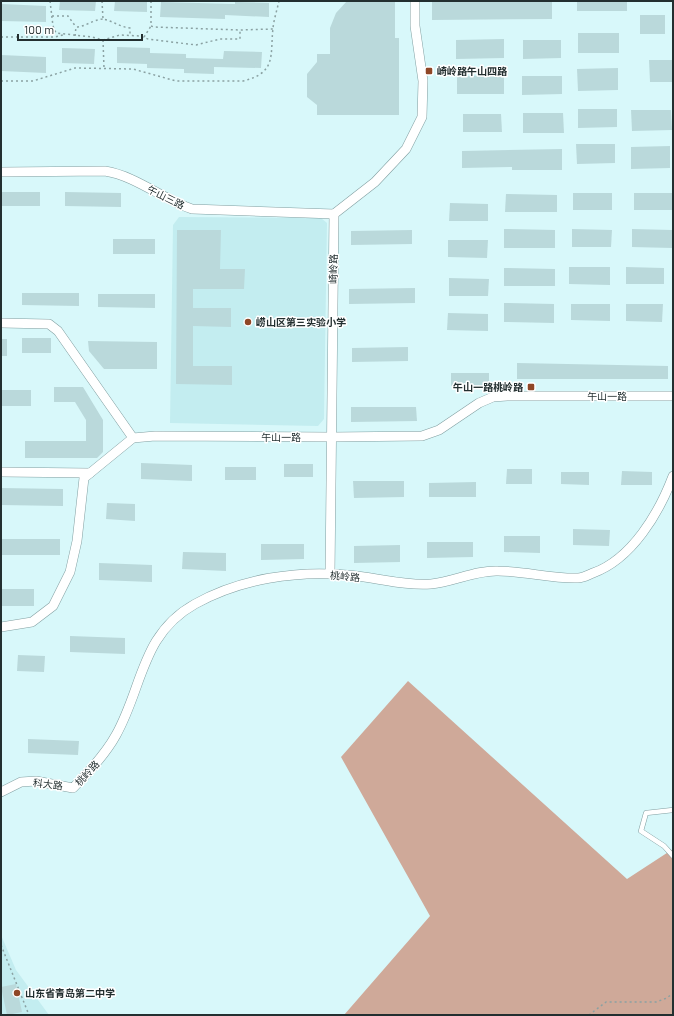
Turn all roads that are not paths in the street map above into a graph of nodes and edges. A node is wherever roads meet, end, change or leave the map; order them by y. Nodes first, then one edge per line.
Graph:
1 (415, 1) edge
2 (1, 172) edge
3 (334, 214) junction
4 (1, 323) edge
5 (673, 396) edge
6 (331, 437) junction
7 (133, 438) junction
8 (1, 472) edge
9 (90, 473) junction
10 (673, 476) edge
11 (330, 574) junction
12 (1, 627) edge
13 (72, 788) joint
14 (1, 792) edge
15 (673, 810) edge
16 (673, 856) edge

1 - 3 street
2 - 3 street, 午山三路
3 - 6 street, 崎岭路
4 - 7 street
5 - 6 street, 午山一路
6 - 7 street, 午山一路
6 - 11 street, 崎岭路
7 - 9 street
8 - 9 street
9 - 12 street
10 - 11 street, 桃岭路
11 - 13 street, 桃岭路
13 - 14 street, 科大路
15 - 16 lane

